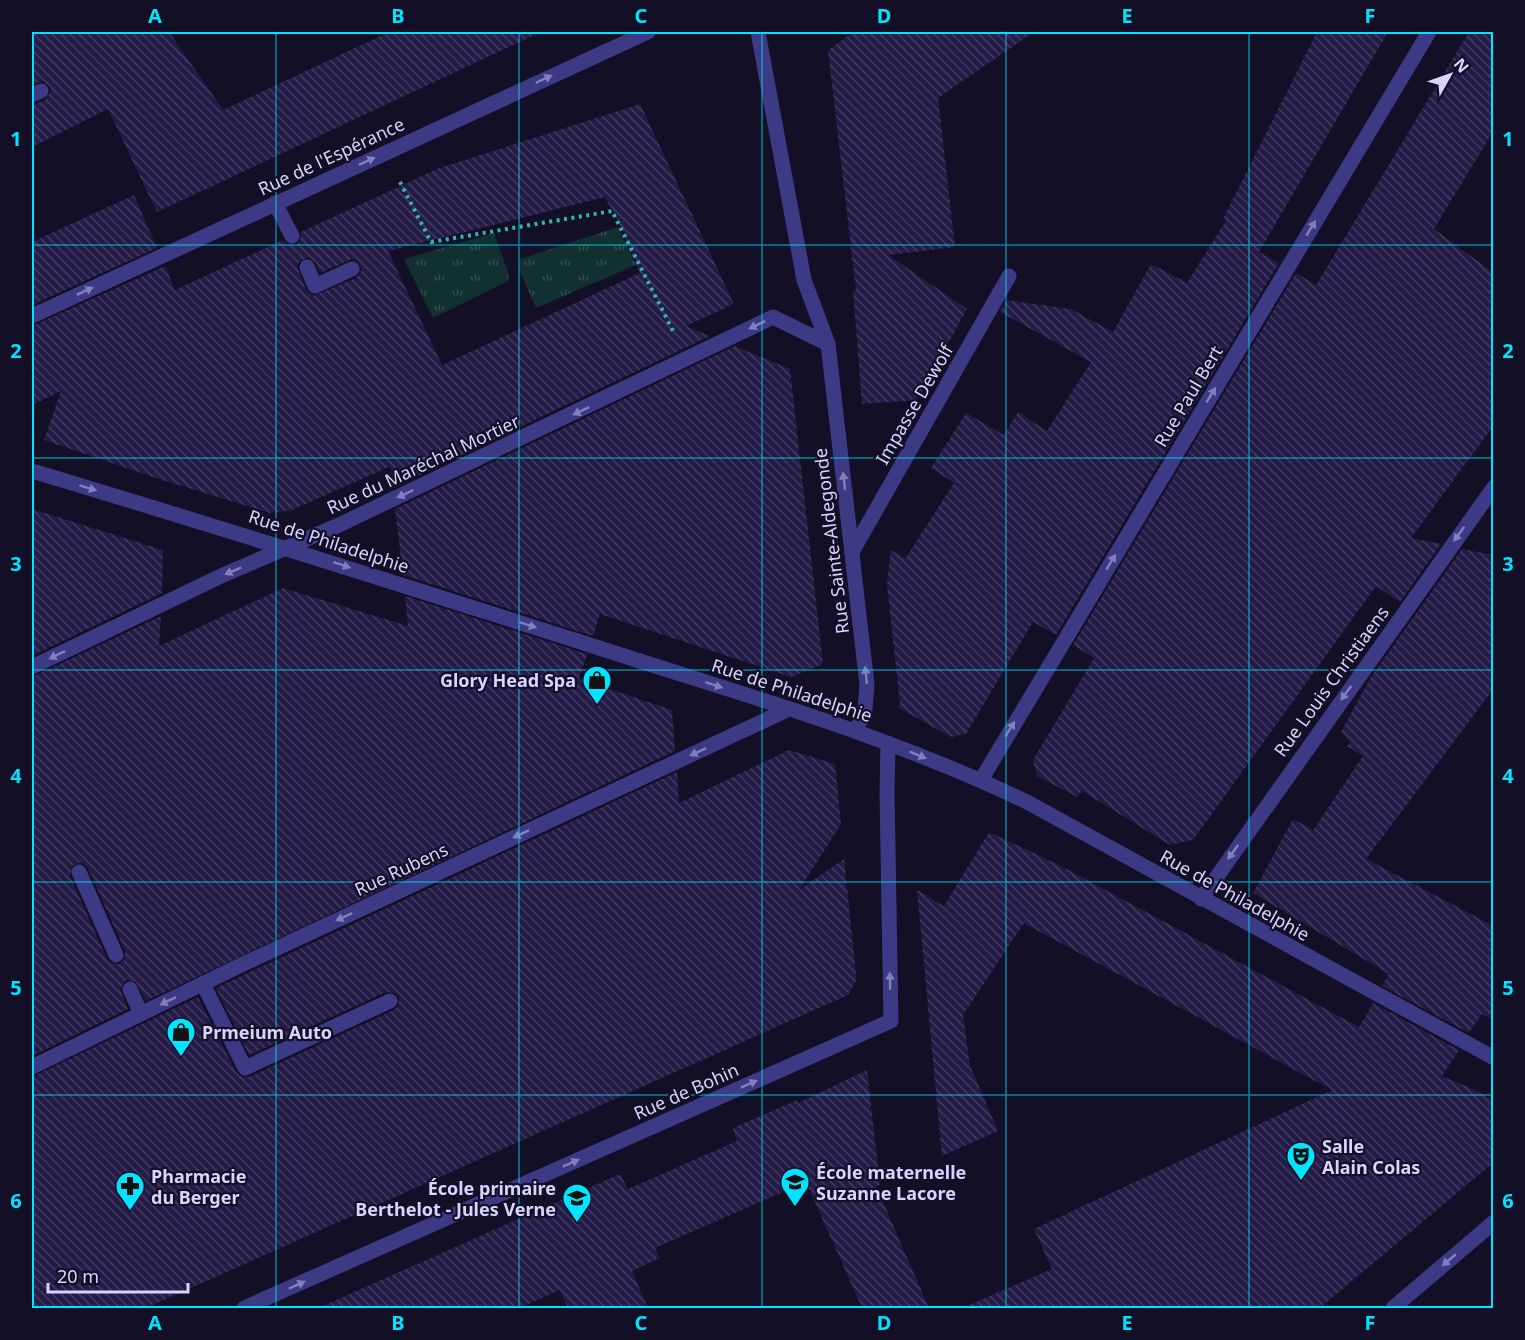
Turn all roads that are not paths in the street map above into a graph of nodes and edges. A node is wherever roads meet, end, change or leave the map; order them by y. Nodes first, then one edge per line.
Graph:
1 (648, 32) edge
2 (758, 32) edge
3 (1429, 32) edge
4 (275, 203) junction
5 (292, 236) dead end
6 (307, 267) dead end
7 (352, 269) dead end
8 (1009, 276) dead end
9 (32, 316) edge
10 (828, 344) junction
11 (32, 471) edge
12 (1494, 487) edge
13 (287, 547) junction
14 (852, 552) junction
15 (32, 667) edge
16 (789, 709) junction
17 (856, 731) junction
18 (888, 743) junction
19 (981, 780) junction
20 (79, 872) dead end
21 (1201, 899) junction
22 (116, 955) dead end
23 (203, 984) junction
24 (130, 989) dead end
25 (390, 1001) dead end
26 (141, 1014) junction
27 (1494, 1058) edge
28 (32, 1067) edge
29 (1494, 1222) edge
30 (244, 1308) edge
31 (1393, 1308) edge

4 -> 1 street, Rue de l'Espérance
2 - 10 street, Rue Sainte-Aldegonde
19 -> 3 street, Rue Paul Bert
4 - 5 street
9 -> 4 street, Rue de l'Espérance
6 - 7 street
8 - 14 street, Impasse Dewolf
10 -> 13 street, Rue du Maréchal Mortier
14 -> 10 street, Rue Sainte-Aldegonde
11 -> 13 street, Rue de Philadelphie
12 -> 21 street, Rue Louis Christiaens
13 -> 15 street, Rue du Maréchal Mortier
13 -> 16 street, Rue de Philadelphie
17 -> 14 street, Rue Sainte-Aldegonde
16 - 17 street, Rue de Philadelphie
16 -> 23 street, Rue Rubens
17 - 18 street, Rue de Philadelphie
18 -> 19 street, Rue de Philadelphie
30 -> 18 street, Rue de Bohin
19 - 21 street, Rue de Philadelphie
20 - 22 street
21 - 27 street, Rue de Philadelphie
23 - 25 street
23 -> 26 street, Rue Rubens
24 - 26 street
26 - 28 street, Rue Rubens
29 -> 31 street

